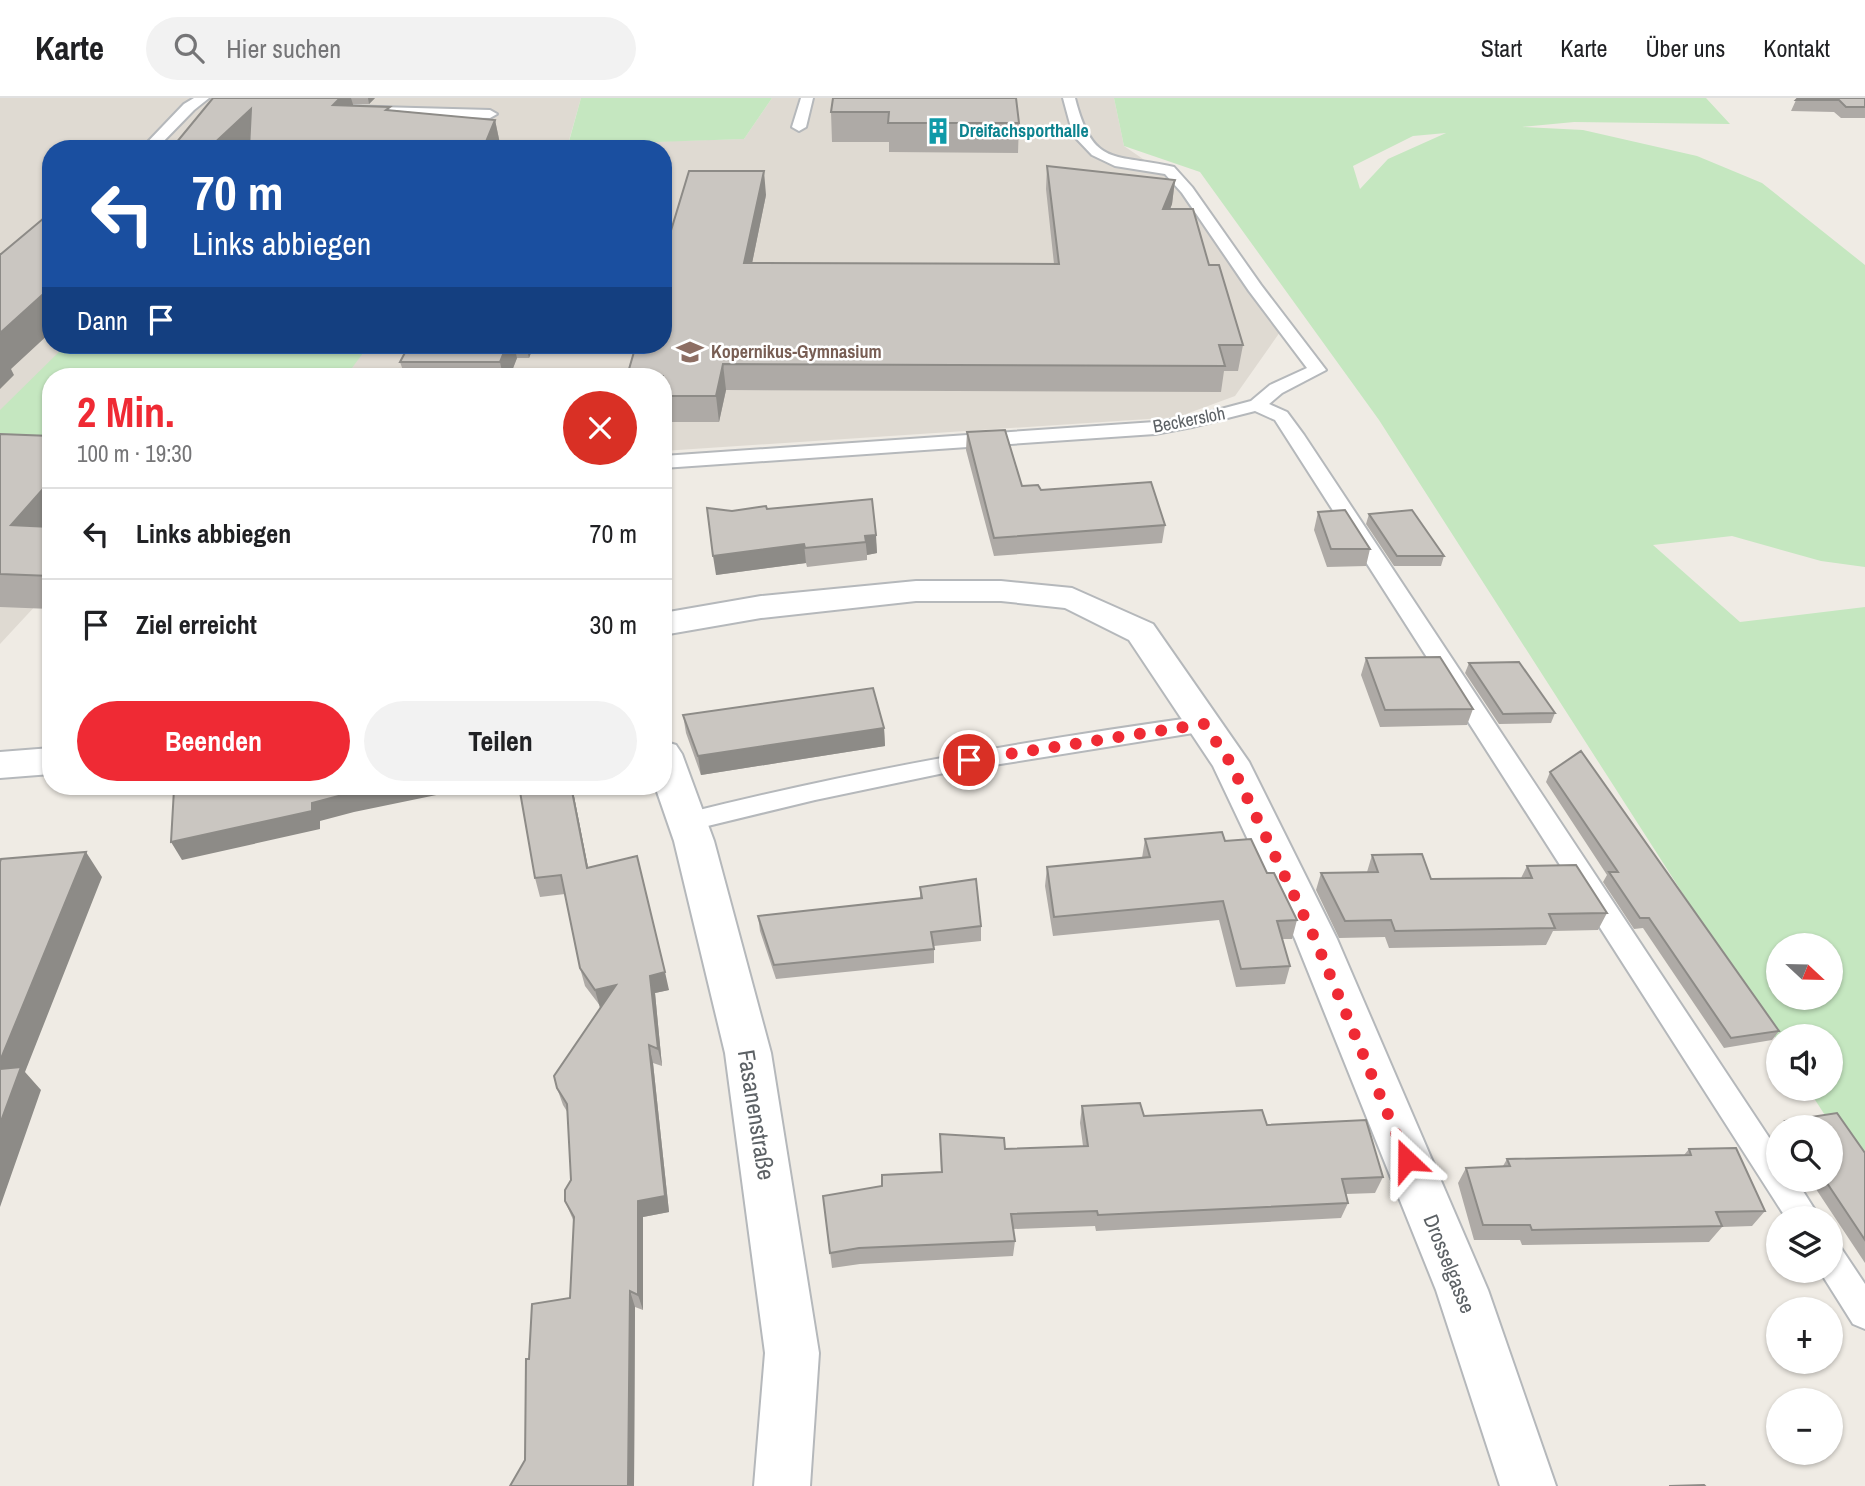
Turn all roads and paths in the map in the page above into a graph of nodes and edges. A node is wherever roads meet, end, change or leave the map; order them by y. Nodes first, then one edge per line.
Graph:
1 (203, 98) edge
2 (329, 98) edge
3 (807, 98) edge
4 (1069, 98) edge
5 (490, 114) dead end
6 (799, 127) dead end
7 (157, 140) edge
8 (1257, 405) junction
9 (672, 461) edge
10 (672, 622) edge
11 (1204, 724) junction
12 (42, 762) edge
13 (0, 765) edge
14 (672, 780) edge
15 (687, 822) junction
16 (1766, 1159) edge
17 (1843, 1279) edge
18 (1865, 1312) edge
19 (782, 1486) edge
20 (1528, 1486) edge

1 - 7 lane
2 - 5 lane
3 - 6 lane
4 - 8 lane, Beckersloh
8 - 9 lane, Beckersloh
8 - 16 lane
10 - 11 street, Drosselgasse
11 - 15 lane
11 - 20 street, Drosselgasse
12 - 13 street
14 - 15 street, Fasanenstraße
15 - 19 street, Fasanenstraße
17 - 18 lane

